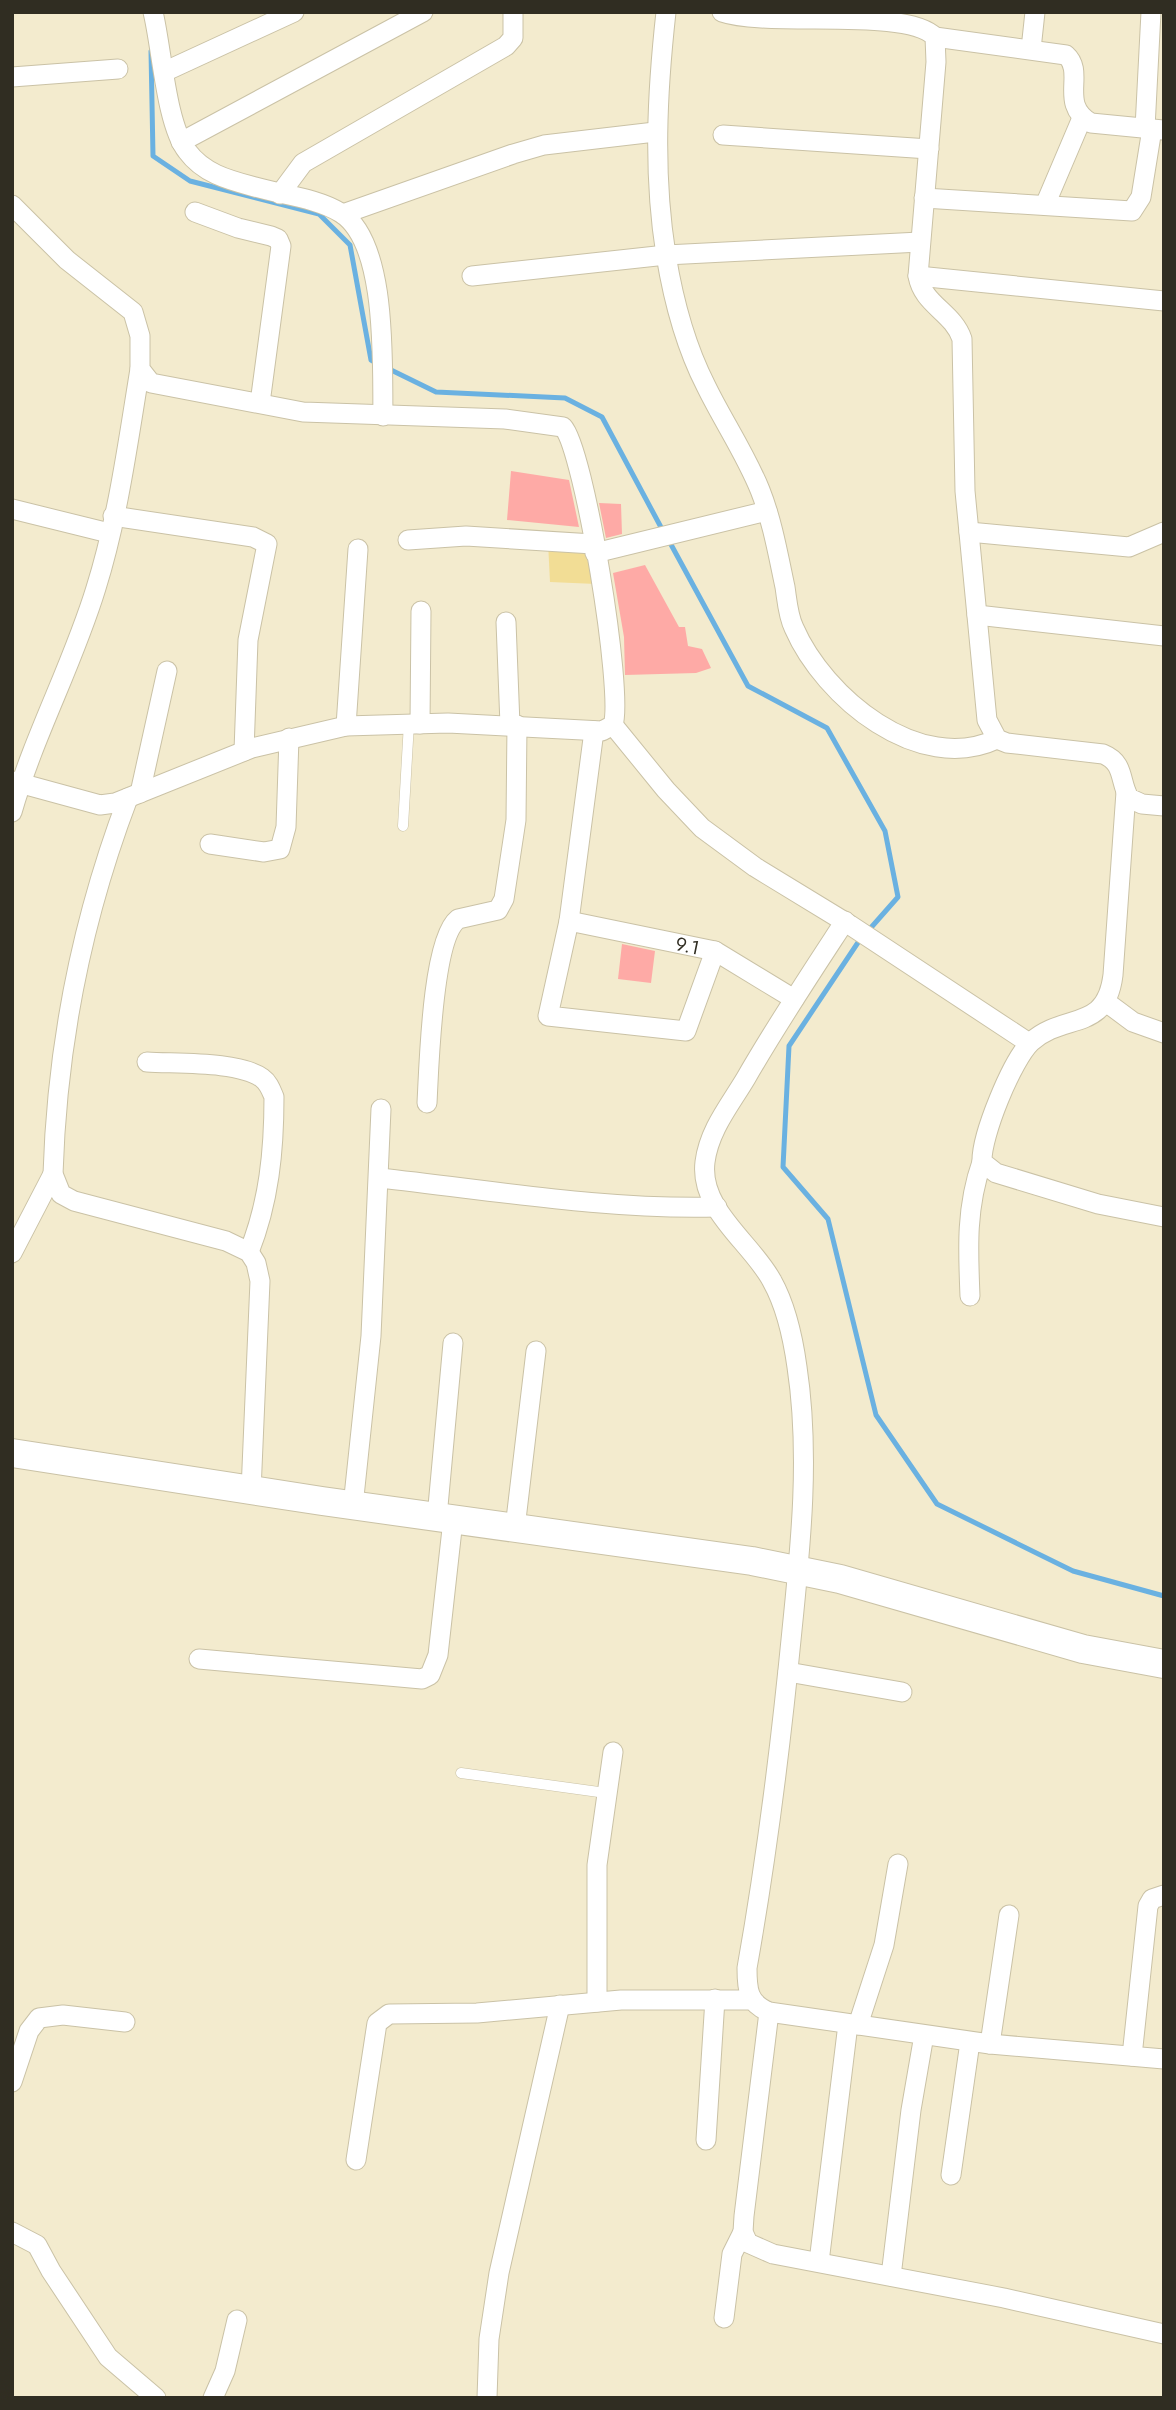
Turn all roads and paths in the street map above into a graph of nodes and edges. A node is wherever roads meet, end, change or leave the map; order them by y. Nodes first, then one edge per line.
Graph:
1 (153, 12) edge
2 (294, 12) edge
3 (423, 12) edge
4 (513, 12) edge
5 (666, 12) edge
6 (722, 12) edge
7 (1035, 12) edge
8 (1151, 12) edge
9 (935, 37) junction
10 (1031, 49) junction
11 (118, 69) dead end
12 (166, 71) junction
13 (12, 77) edge
14 (1082, 118) junction
15 (1153, 129) edge
16 (655, 132) junction
17 (723, 135) dead end
18 (181, 142) junction
19 (929, 149) junction
20 (280, 194) junction
21 (924, 198) junction
22 (12, 205) edge
23 (1045, 205) junction
24 (195, 212) dead end
25 (343, 214) junction
26 (920, 242) junction
27 (666, 255) junction
28 (472, 276) dead end
29 (918, 276) junction
30 (1164, 301) edge
31 (140, 369) junction
32 (260, 403) junction
33 (383, 416) junction
34 (12, 509) edge
35 (767, 511) junction
36 (111, 525) junction
37 (969, 532) junction
38 (1164, 532) edge
39 (408, 540) dead end
40 (358, 549) dead end
41 (594, 549) junction
42 (421, 611) dead end
43 (978, 615) junction
44 (506, 622) dead end
45 (1164, 636) edge
46 (167, 671) dead end
47 (414, 724) junction
48 (514, 725) junction
49 (613, 725) junction
50 (345, 726) junction
51 (594, 731) junction
52 (289, 738) junction
53 (997, 738) junction
54 (244, 751) junction
55 (16, 782) edge
56 (1126, 792) junction
57 (134, 795) junction
58 (1164, 806) edge
59 (12, 812) edge
60 (403, 826) dead end
61 (210, 844) dead end
62 (569, 921) junction
63 (848, 923) junction
64 (715, 951) junction
65 (794, 999) junction
66 (1106, 1002) junction
67 (1164, 1033) edge
68 (1029, 1043) junction
69 (147, 1062) dead end
70 (426, 1103) dead end
71 (381, 1109) dead end
72 (982, 1162) junction
73 (52, 1174) junction
74 (379, 1178) junction
75 (717, 1207) junction
76 (1164, 1217) edge
77 (249, 1252) junction
78 (12, 1253) edge
79 (970, 1296) dead end
80 (453, 1343) dead end
81 (536, 1351) dead end
82 (12, 1453) edge
83 (251, 1491) junction
84 (353, 1506) junction
85 (445, 1519) junction
86 (516, 1528) junction
87 (798, 1570) junction
88 (199, 1659) dead end
89 (1164, 1664) edge
90 (788, 1672) junction
91 (902, 1692) dead end
92 (613, 1752) dead end
93 (461, 1773) dead end
94 (606, 1793) junction
95 (898, 1864) dead end
96 (1164, 1895) edge
97 (1009, 1915) dead end
98 (715, 1999) junction
99 (751, 2000) junction
100 (597, 2002) junction
101 (560, 2005) junction
102 (769, 2012) junction
103 (125, 2022) dead end
104 (853, 2024) junction
105 (924, 2035) junction
106 (970, 2042) junction
107 (990, 2044) junction
108 (1132, 2056) junction
109 (1164, 2059) edge
110 (12, 2082) edge
111 (706, 2140) dead end
112 (356, 2160) dead end
113 (951, 2175) dead end
114 (12, 2232) edge
115 (743, 2232) junction
116 (819, 2262) junction
117 (891, 2276) junction
118 (724, 2318) dead end
119 (237, 2320) dead end
120 (1164, 2334) edge
121 (156, 2398) edge
122 (213, 2398) edge
123 (487, 2398) edge

1 - 12 street
2 - 12 street
3 - 18 street
4 - 20 street
5 - 16 street
6 - 9 street
7 - 10 street
8 - 15 street
9 - 10 street
9 - 19 street
10 - 14 street
11 - 13 street
12 - 18 street
14 - 15 street
14 - 23 street
15 - 23 street
16 - 25 street
16 - 27 street
17 - 19 street
18 - 20 street
19 - 21 street
20 - 25 street
21 - 23 street
21 - 26 street
22 - 31 street
24 - 32 street
25 - 33 street
26 - 27 street
26 - 29 street
27 - 28 street
27 - 35 street
29 - 30 street
29 - 37 street
31 - 32 street
31 - 36 street
32 - 33 street
33 - 41 street
34 - 36 street
35 - 41 street
35 - 53 street
36 - 54 street
36 - 55 street
37 - 38 street
37 - 43 street
39 - 41 street
40 - 50 street
41 - 49 street
42 - 47 street
43 - 45 street
43 - 53 street
44 - 48 street
46 - 57 street
47 - 48 street
47 - 50 street
47 - 60 lane
48 - 51 street
48 - 70 street
49 - 51 street
49 - 63 street
50 - 52 street
51 - 62 street
52 - 54 street
52 - 61 street
53 - 56 street
54 - 57 street
55 - 57 street
55 - 59 street
56 - 58 street
56 - 66 street
57 - 73 street
62 - 64 street, 9.1
62 - 64 street
63 - 65 street
63 - 68 street
64 - 65 street, 9.1
65 - 75 street
66 - 67 street
66 - 68 street
68 - 72 street
69 - 77 street
71 - 74 street
72 - 76 street
72 - 79 street
73 - 77 street
73 - 78 street
74 - 75 street
74 - 84 street
75 - 87 street
77 - 83 street
80 - 85 street
81 - 86 street
82 - 83 main road
83 - 84 main road
84 - 85 main road
85 - 86 main road
85 - 88 street
86 - 87 main road
87 - 89 main road
87 - 90 street
90 - 91 street
90 - 99 street
92 - 94 street
93 - 94 lane
94 - 100 street
95 - 104 street
96 - 108 street
97 - 107 street
98 - 99 street
98 - 100 street
98 - 111 street
99 - 102 street
100 - 101 street
101 - 112 street
101 - 123 street
102 - 104 street
102 - 115 street
103 - 110 street
104 - 105 street
104 - 116 street
105 - 106 street
105 - 117 street
106 - 107 street
106 - 113 street
107 - 108 street
108 - 109 street
114 - 121 street
115 - 116 street
115 - 118 street
116 - 117 street
117 - 120 street
119 - 122 street

